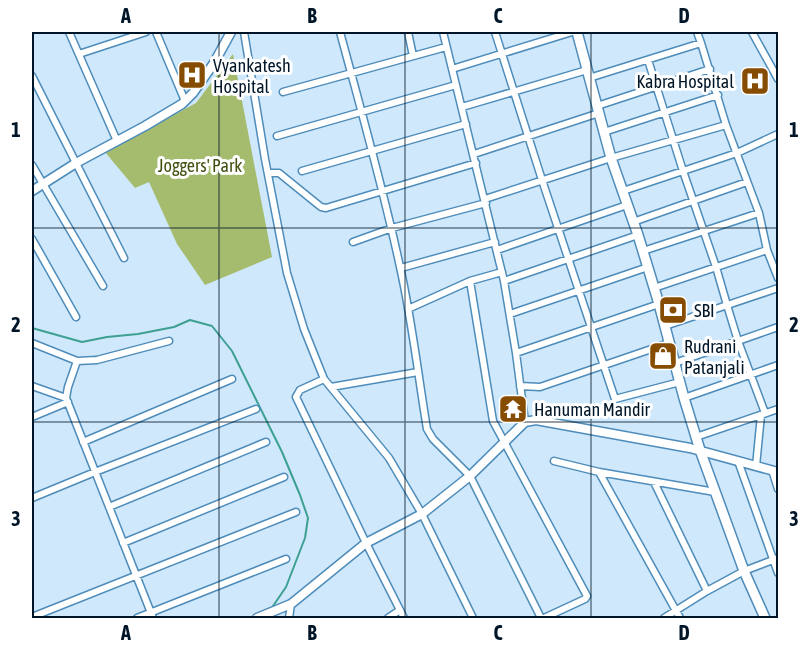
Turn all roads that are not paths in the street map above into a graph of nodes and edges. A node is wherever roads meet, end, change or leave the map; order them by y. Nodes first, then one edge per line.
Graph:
1 (69, 32) edge
2 (146, 32) edge
3 (156, 32) edge
4 (231, 32) edge
5 (244, 32) edge
6 (340, 32) edge
7 (408, 32) edge
8 (444, 32) edge
9 (495, 32) edge
10 (574, 32) edge
11 (697, 32) edge
12 (752, 32) edge
13 (701, 43) junction
14 (446, 47) junction
15 (79, 54) junction
16 (502, 54) junction
17 (413, 56) junction
18 (648, 60) junction
19 (452, 69) junction
20 (710, 69) junction
21 (351, 73) junction
22 (588, 74) junction
23 (32, 76) edge
24 (778, 79) edge
25 (456, 85) junction
26 (657, 86) junction
27 (514, 91) junction
28 (283, 92) dead end
29 (718, 94) junction
30 (185, 101) junction
31 (462, 107) junction
32 (598, 109) junction
33 (362, 111) junction
34 (665, 112) junction
35 (466, 124) junction
36 (726, 124) junction
37 (604, 132) junction
38 (778, 134) edge
39 (277, 136) dead end
40 (528, 136) junction
41 (673, 140) junction
42 (117, 141) junction
43 (373, 151) junction
44 (736, 153) junction
45 (474, 154) junction
46 (611, 158) junction
47 (76, 163) junction
48 (476, 163) junction
49 (32, 165) edge
50 (302, 171) dead end
51 (683, 171) junction
52 (268, 173) junction
53 (542, 180) junction
54 (747, 182) junction
55 (42, 184) junction
56 (32, 191) edge
57 (384, 191) junction
58 (623, 191) junction
59 (485, 201) junction
60 (693, 201) junction
61 (627, 205) junction
62 (759, 213) junction
63 (633, 222) junction
64 (392, 228) junction
65 (558, 229) junction
66 (704, 231) junction
67 (638, 235) junction
68 (32, 239) edge
69 (353, 242) dead end
70 (495, 242) junction
71 (497, 250) junction
72 (767, 250) junction
73 (643, 252) junction
74 (123, 258) dead end
75 (567, 259) junction
76 (648, 267) junction
77 (716, 267) junction
78 (400, 268) junction
79 (502, 272) junction
80 (778, 278) edge
81 (470, 281) junction
82 (504, 281) junction
83 (103, 286) dead end
84 (654, 288) junction
85 (778, 288) edge
86 (579, 290) junction
87 (659, 304) junction
88 (727, 305) junction
89 (408, 309) junction
90 (510, 314) junction
91 (76, 317) dead end
92 (665, 326) junction
93 (591, 327) junction
94 (778, 327) edge
95 (169, 341) dead end
96 (738, 341) junction
97 (32, 343) edge
98 (669, 343) junction
99 (516, 353) junction
100 (77, 361) junction
101 (675, 363) junction
102 (603, 365) junction
103 (778, 365) edge
104 (418, 372) junction
105 (750, 375) junction
106 (232, 379) dead end
107 (324, 379) junction
108 (680, 382) junction
109 (32, 386) edge
110 (520, 386) junction
111 (332, 387) junction
112 (684, 398) junction
113 (67, 400) junction
114 (256, 409) dead end
115 (778, 409) edge
116 (763, 414) junction
117 (32, 417) edge
118 (525, 422) junction
119 (696, 437) junction
120 (505, 441) junction
121 (83, 442) junction
122 (266, 442) dead end
123 (700, 450) junction
124 (554, 461) dead end
125 (738, 461) junction
126 (756, 466) junction
127 (775, 471) edge
128 (95, 472) junction
129 (599, 472) junction
130 (470, 476) junction
131 (284, 477) dead end
132 (654, 482) junction
133 (778, 489) edge
134 (715, 492) junction
135 (32, 498) edge
136 (109, 507) junction
137 (296, 512) dead end
138 (422, 514) junction
139 (123, 543) junction
140 (366, 543) junction
141 (286, 559) dead end
142 (776, 559) edge
143 (744, 571) junction
144 (778, 573) edge
145 (136, 575) junction
146 (707, 591) junction
147 (291, 604) junction
148 (400, 610) junction
149 (676, 611) junction
150 (152, 616) edge
151 (32, 617) edge
152 (259, 617) edge
153 (137, 618) edge
154 (288, 618) edge
155 (388, 618) edge
156 (404, 618) edge
157 (473, 618) edge
158 (543, 618) edge
159 (664, 618) edge
160 (681, 618) edge
161 (765, 618) edge

1 - 15 street
2 - 15 street
3 - 30 street
4 - 30 street
5 - 52 street
6 - 21 street
7 - 17 street
8 - 14 street
9 - 16 street
10 - 16 street
10 - 22 main road
11 - 13 street
12 - 24 street
13 - 18 street
13 - 20 street
14 - 17 street
14 - 19 street
15 - 42 street
16 - 19 street
16 - 27 street
17 - 21 street
18 - 22 street
18 - 26 street
19 - 25 street
20 - 26 street
20 - 29 street
21 - 28 street
21 - 33 street
22 - 27 street
22 - 32 main road
23 - 47 street
25 - 31 street
25 - 33 street
26 - 32 street
26 - 34 street
27 - 31 street
27 - 40 street
29 - 34 street
29 - 36 street
30 - 42 street
31 - 35 street
32 - 37 main road
32 - 40 street
33 - 39 street
33 - 43 street
34 - 37 street
34 - 41 street
35 - 43 street
35 - 45 street
36 - 41 street
36 - 44 street
37 - 46 main road
38 - 44 street
40 - 45 street
40 - 53 street
41 - 46 street
41 - 51 street
42 - 47 street
43 - 50 street
43 - 57 street
44 - 51 street
44 - 54 street
45 - 48 street
46 - 53 street
46 - 58 main road
47 - 55 street
47 - 74 street
48 - 57 street
48 - 59 street
49 - 55 street
51 - 58 street
51 - 60 street
52 - 57 street
52 - 107 street
53 - 59 street
53 - 65 street
54 - 60 street
54 - 62 street
55 - 56 street
55 - 83 street
57 - 64 street
58 - 61 main road
59 - 64 street
59 - 70 street
60 - 63 street
60 - 66 street
61 - 63 main road
61 - 65 street
62 - 66 street
62 - 72 street
63 - 67 main road
64 - 69 street
64 - 78 street
65 - 71 street
65 - 75 street
66 - 73 street
66 - 77 street
67 - 73 main road
67 - 75 street
68 - 91 street
70 - 71 street
70 - 78 street
71 - 79 street
72 - 77 street
72 - 80 street
73 - 76 main road
75 - 82 street
75 - 86 street
76 - 84 main road
76 - 86 street
77 - 84 street
77 - 88 street
78 - 89 street
79 - 81 street
79 - 82 street
81 - 89 street
81 - 120 street
82 - 90 street
84 - 87 main road
85 - 88 street
86 - 90 street
86 - 93 street
87 - 92 main road
87 - 93 street
88 - 92 street
88 - 96 street
89 - 104 street
90 - 99 street
92 - 98 main road
93 - 99 street
93 - 102 street
94 - 96 street
95 - 100 street
96 - 101 street
96 - 105 street
97 - 100 street
98 - 101 main road
98 - 102 street
99 - 110 street
100 - 113 street
101 - 108 main road
102 - 108 street
102 - 110 street
103 - 105 street
104 - 111 street
104 - 130 street
105 - 112 street
105 - 116 street
106 - 121 street
107 - 111 street
107 - 140 street
108 - 112 main road
109 - 113 street
110 - 118 street
111 - 138 street
112 - 119 main road
113 - 117 street
113 - 121 street
114 - 128 street
115 - 116 street
116 - 119 street
116 - 126 street
118 - 120 street
118 - 123 street
119 - 123 main road
120 - 130 street
120 - 158 street
121 - 128 street
122 - 136 street
123 - 125 street
123 - 134 main road
124 - 129 street
125 - 126 street
125 - 142 street
126 - 127 street
127 - 133 street
128 - 135 street
128 - 136 street
129 - 132 street
129 - 149 street
130 - 138 street
130 - 158 street
131 - 139 street
132 - 134 street
132 - 146 street
134 - 143 main road
136 - 139 street
137 - 145 street
138 - 140 street
138 - 157 street
139 - 145 street
140 - 147 street
140 - 148 street
141 - 150 street
142 - 143 street
142 - 144 street
143 - 146 street
143 - 161 main road
145 - 150 street
145 - 151 street
146 - 149 street
147 - 152 street
147 - 154 street
148 - 155 street
148 - 156 street
149 - 159 street
149 - 160 street
150 - 153 street

